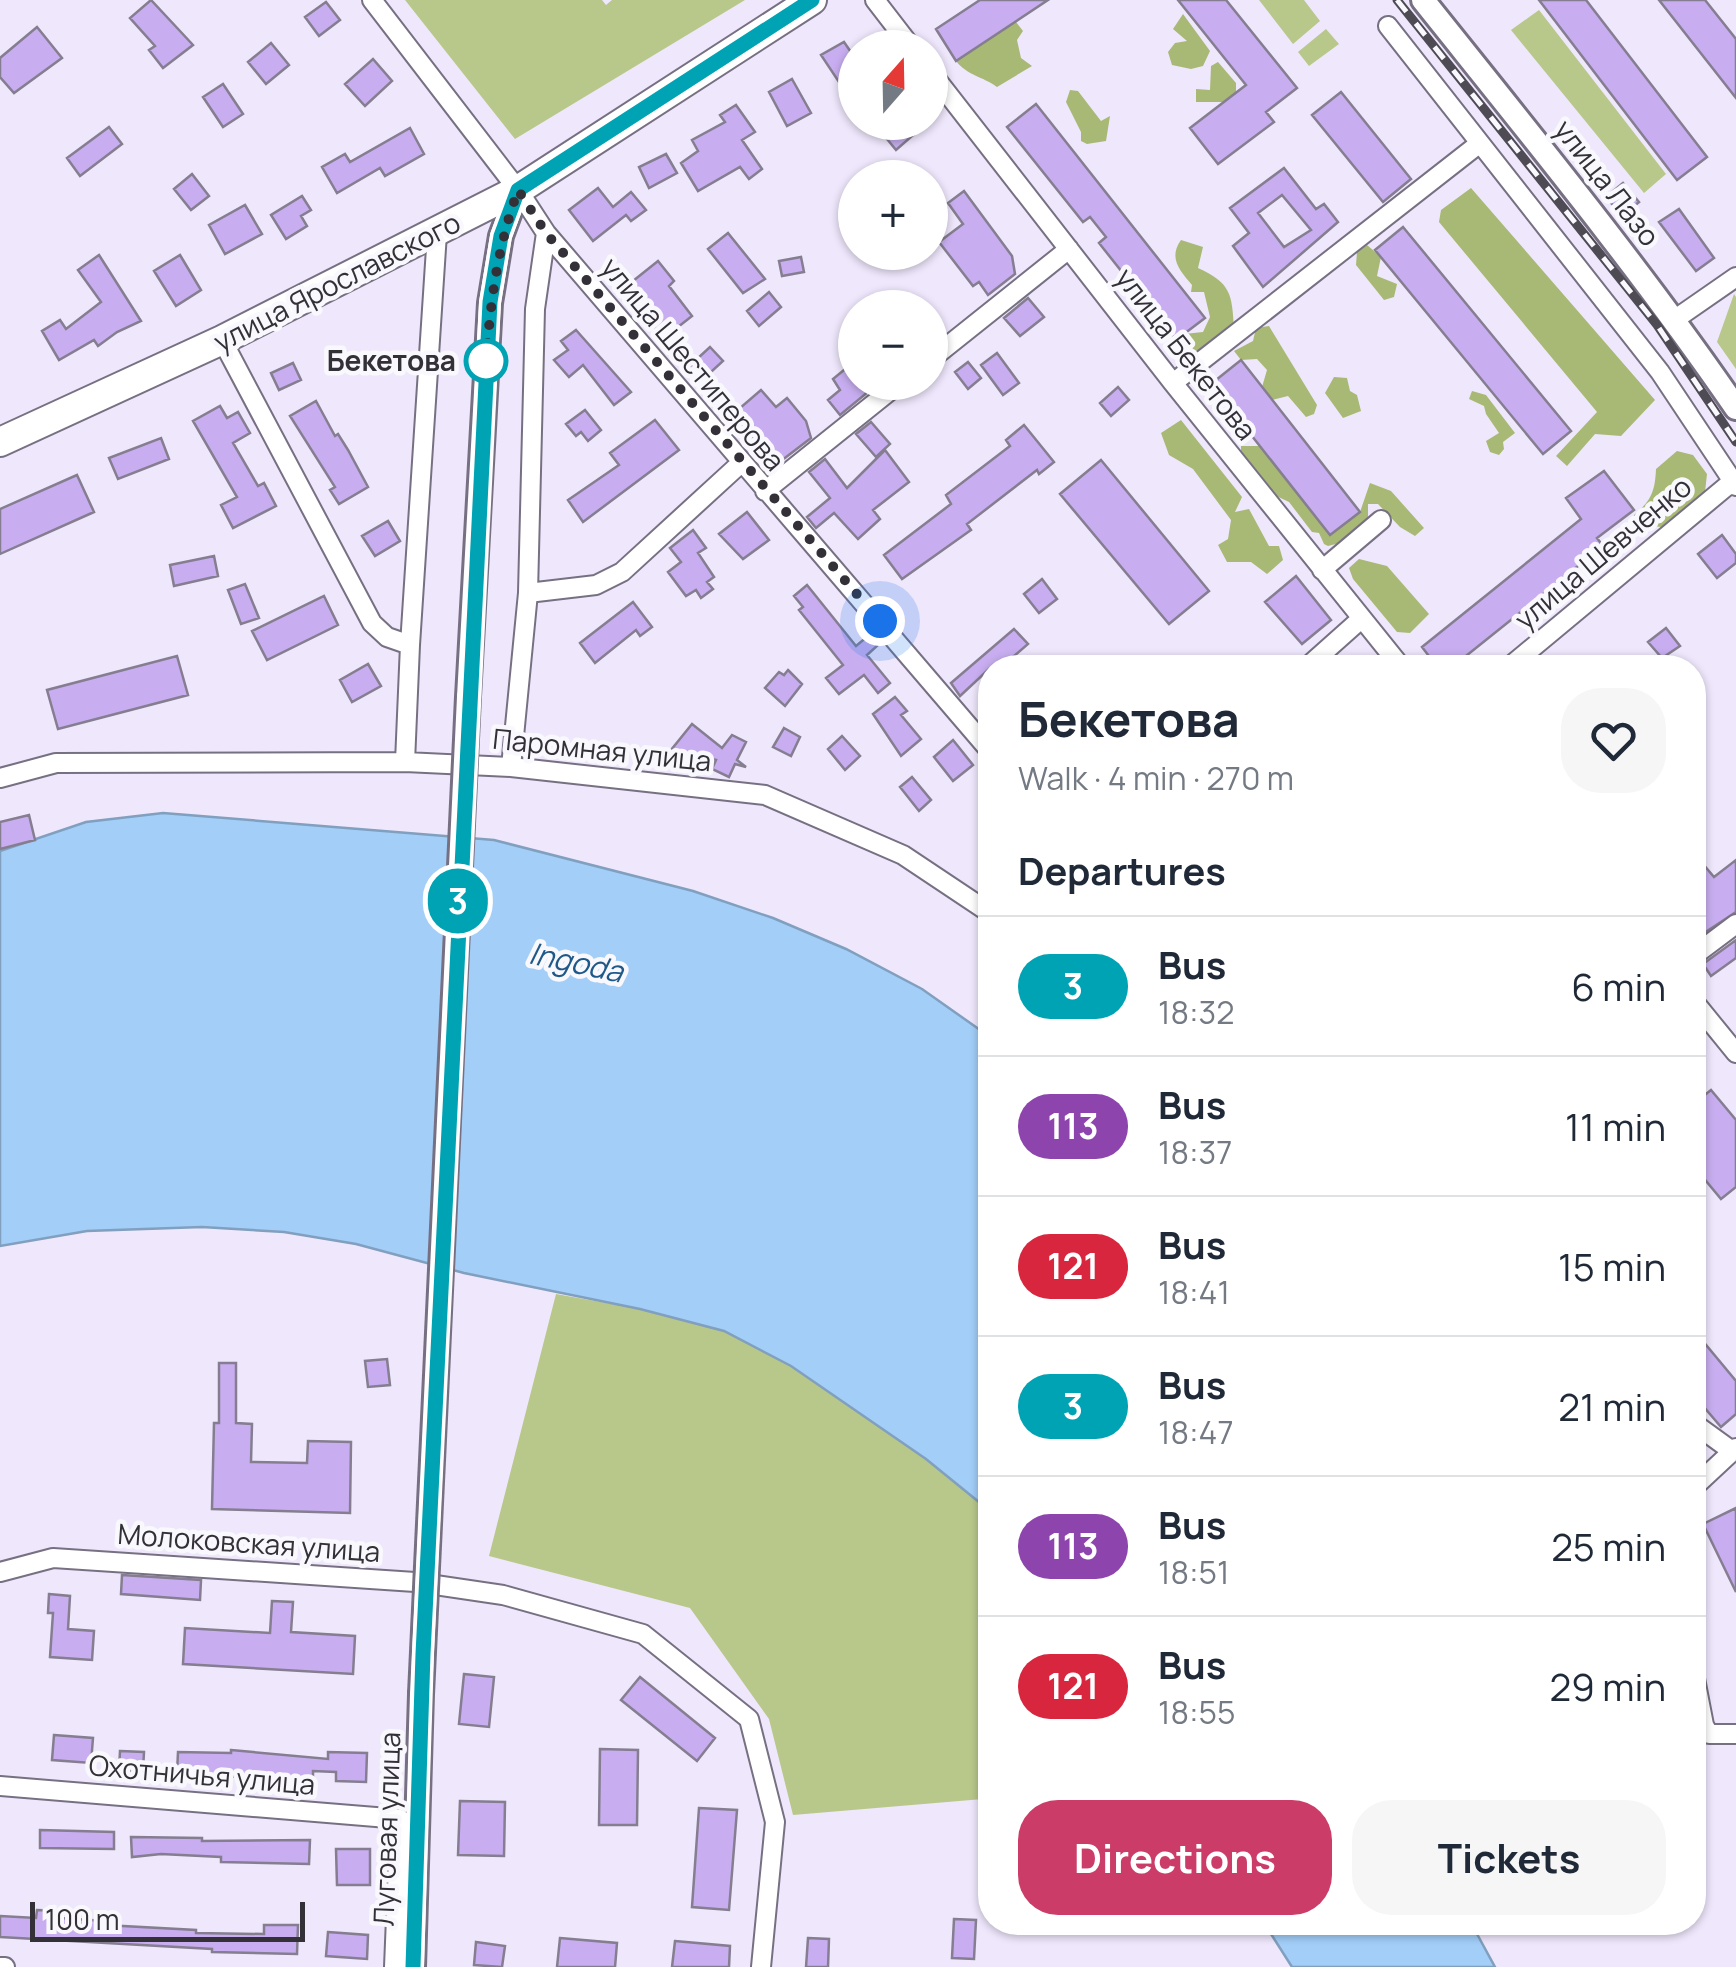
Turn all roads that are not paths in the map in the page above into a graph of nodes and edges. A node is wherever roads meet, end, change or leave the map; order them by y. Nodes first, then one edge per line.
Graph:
1 (372, 0) edge
2 (812, 0) edge
3 (874, 0) edge
4 (1423, 0) edge
5 (1388, 26) dead end
6 (898, 30) edge
7 (948, 94) edge
8 (1480, 143) junction
9 (518, 190) junction
10 (438, 232) junction
11 (546, 233) junction
12 (1069, 250) junction
13 (1736, 277) edge
14 (1674, 320) junction
15 (222, 340) junction
16 (948, 346) edge
17 (1173, 383) junction
18 (879, 400) edge
19 (1736, 408) edge
20 (0, 442) edge
21 (741, 463) junction
22 (1734, 484) edge
23 (765, 491) junction
24 (1380, 520) dead end
25 (1322, 570) junction
26 (528, 592) junction
27 (1361, 619) junction
28 (410, 645) junction
29 (1321, 655) edge
30 (1391, 655) edge
31 (1524, 655) edge
32 (978, 736) edge
33 (405, 762) junction
34 (511, 767) junction
35 (0, 778) edge
36 (978, 905) edge
37 (1736, 924) edge
38 (1706, 946) edge
39 (1706, 1016) edge
40 (1736, 1053) edge
41 (1706, 1431) edge
42 (1734, 1449) edge
43 (1706, 1476) edge
44 (0, 1572) edge
45 (1706, 1729) edge
46 (1736, 1734) edge
47 (0, 1786) edge
48 (394, 1967) edge
49 (413, 1967) edge
50 (761, 1967) edge

1 - 9 street, улица Шестиперова
2 - 9 main road, улица Ярославского
3 - 6 street
4 - 14 street, улица Лазо
5 - 8 street
7 - 12 street, улица Бекетова
8 - 17 street
8 - 22 street
9 - 10 main road, улица Ярославского
9 - 11 street, улица Шестиперова
9 - 49 street, Луговая улица, bridge
10 - 15 main road, улица Ярославского
10 - 28 street
11 - 21 street, улица Шестиперова
11 - 26 street
12 - 16 street
12 - 17 street, улица Бекетова
13 - 14 street
14 - 19 street, улица Лазо
15 - 20 main road, улица Ярославского
15 - 28 street
17 - 25 street, улица Бекетова
18 - 23 street
21 - 23 street, улица Шестиперова
21 - 26 street
22 - 31 street, улица Шевченко
23 - 32 street, улица Шестиперова
24 - 25 street
25 - 27 street, улица Бекетова
26 - 34 street
27 - 29 street
27 - 30 street, улица Бекетова
28 - 33 street
33 - 34 street, Паромная улица
33 - 35 street, Паромная улица
34 - 36 street, Паромная улица
37 - 38 street
39 - 40 street
41 - 42 street
42 - 43 street
44 - 50 street, Молоковская улица
45 - 46 street
47 - 48 street, Охотничья улица

